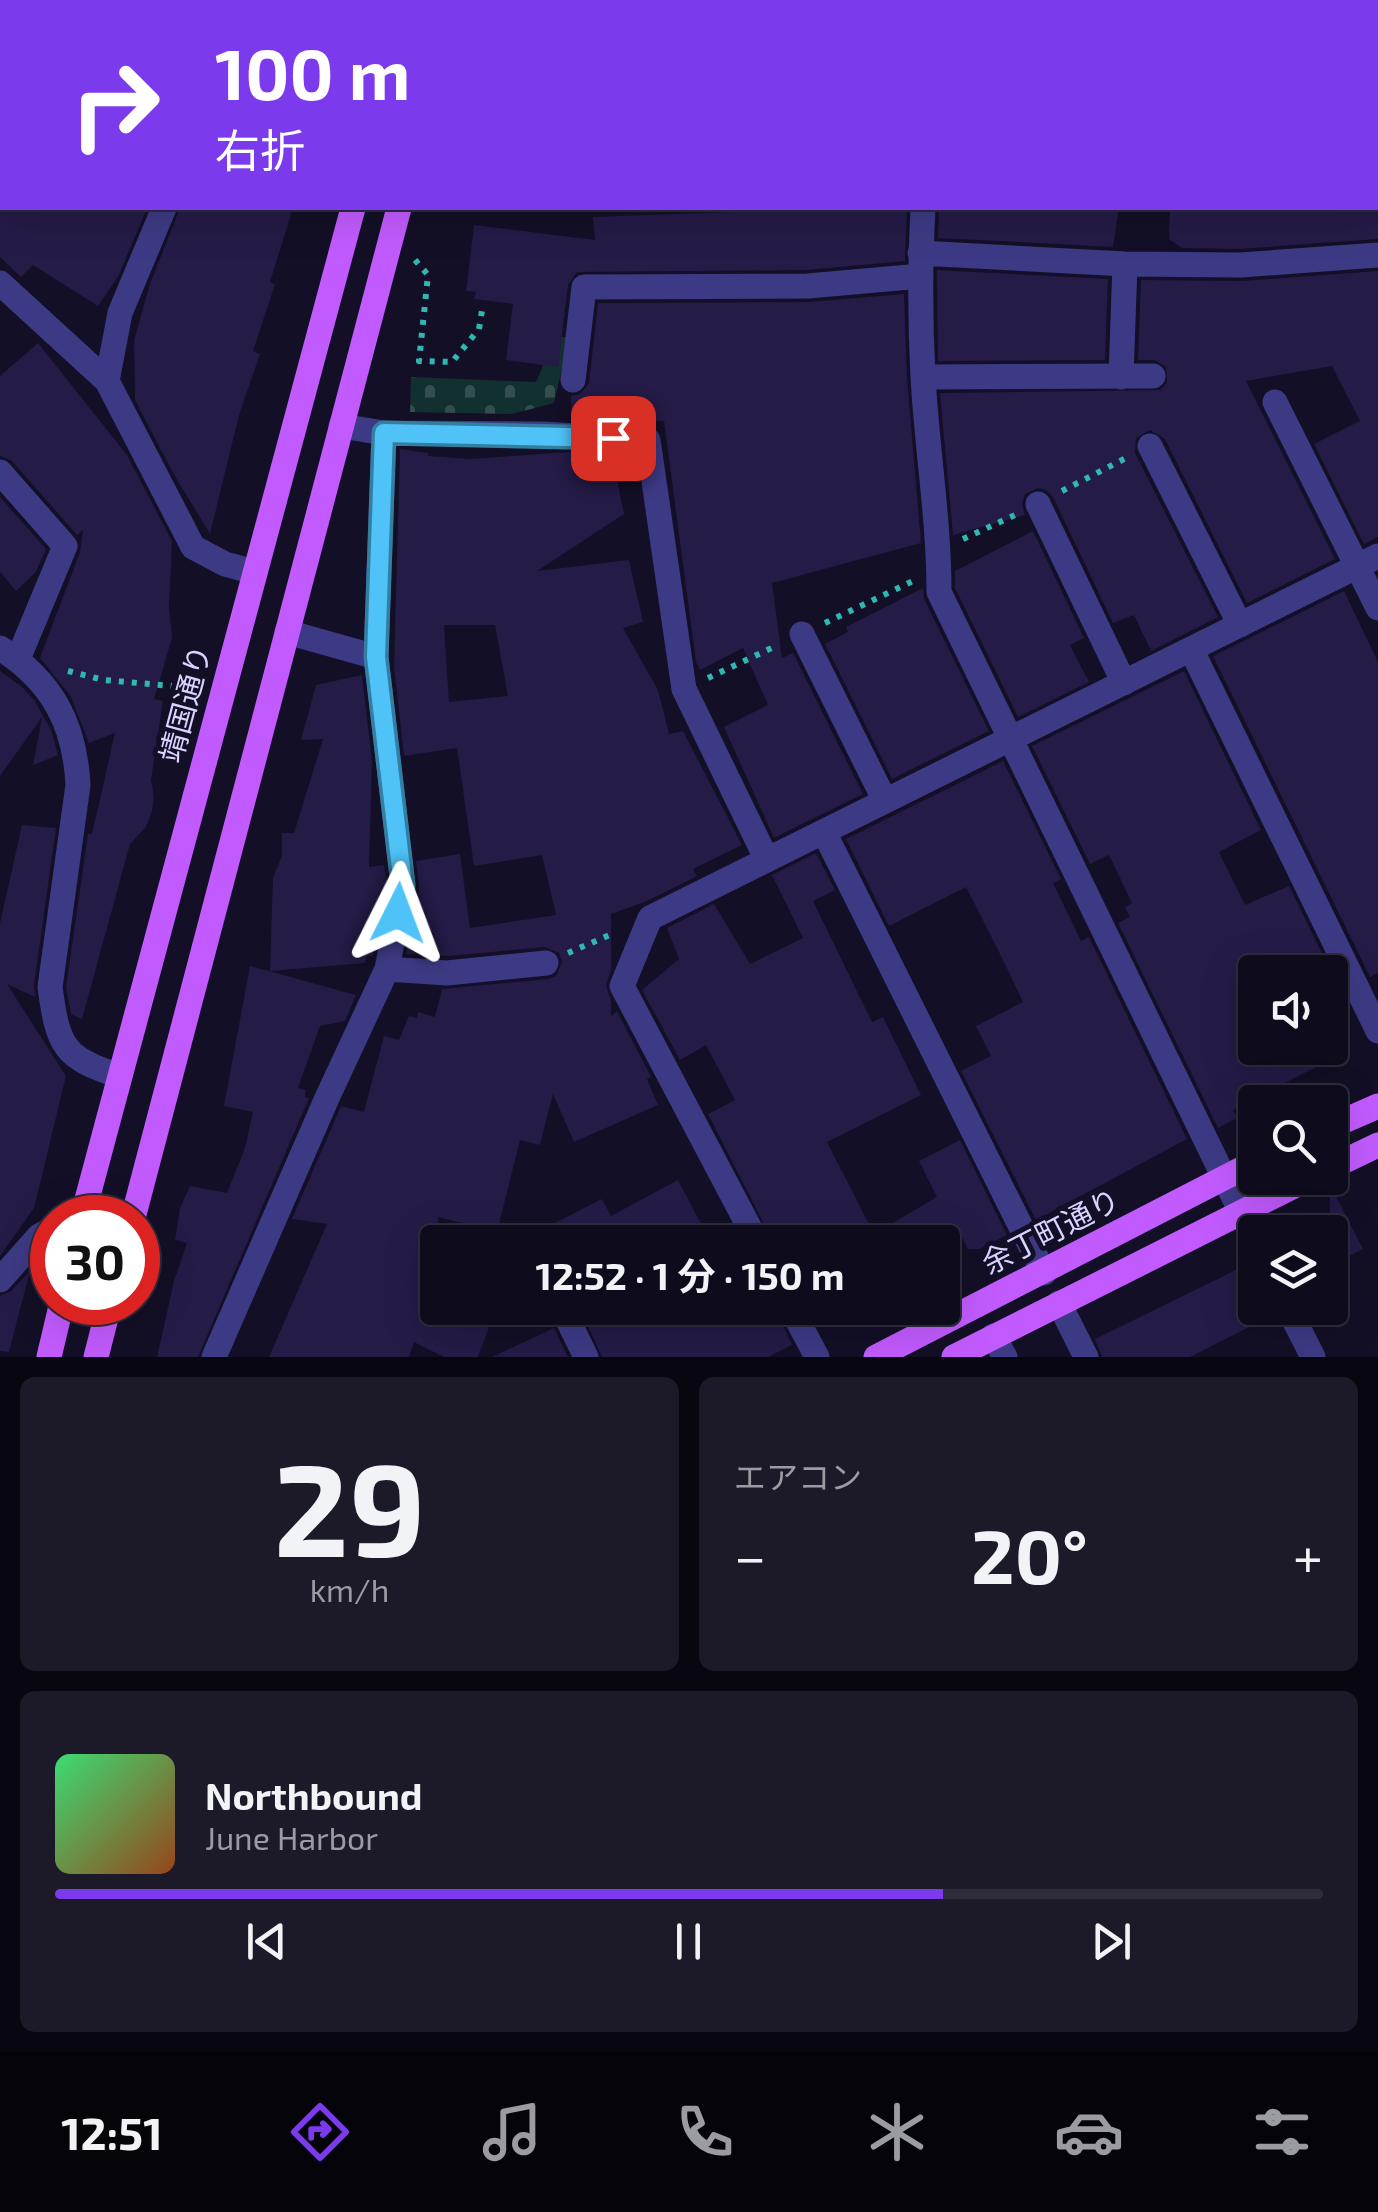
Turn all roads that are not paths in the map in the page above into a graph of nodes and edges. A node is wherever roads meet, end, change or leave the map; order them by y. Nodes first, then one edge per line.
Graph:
1 (163, 210) edge
2 (351, 210) edge
3 (398, 210) edge
4 (924, 210) edge
5 (1378, 255) edge
6 (921, 264) junction
7 (1125, 264) junction
8 (0, 283) edge
9 (1121, 376) junction
10 (1153, 376) dead end
11 (924, 377) junction
12 (574, 380) dead end
13 (107, 381) junction
14 (1275, 402) dead end
15 (342, 426) junction
16 (384, 433) junction
17 (1150, 446) dead end
18 (0, 472) edge
19 (1038, 504) dead end
20 (1368, 561) edge
21 (254, 572) junction
22 (1378, 608) edge
23 (1240, 624) junction
24 (287, 632) junction
25 (802, 634) dead end
26 (1190, 649) junction
27 (9, 654) edge
28 (376, 657) junction
29 (1124, 683) junction
30 (1011, 739) junction
31 (885, 801) junction
32 (824, 832) junction
33 (768, 860) junction
34 (546, 962) road end
35 (387, 969) junction
36 (1378, 1031) edge
37 (120, 1076) junction
38 (1378, 1106) edge
39 (1348, 1119) edge
40 (1378, 1145) edge
41 (1348, 1159) edge
42 (1238, 1171) edge
43 (1226, 1178) junction
44 (88, 1195) edge
45 (139, 1195) edge
46 (1274, 1195) edge
47 (1240, 1211) junction
48 (1242, 1215) edge
49 (747, 1225) edge
50 (30, 1246) edge
51 (1044, 1272) junction
52 (0, 1280) edge
53 (1059, 1303) junction
54 (56, 1325) edge
55 (104, 1325) edge
56 (570, 1325) edge
57 (800, 1325) edge
58 (1297, 1325) edge
59 (999, 1346) edge
60 (48, 1357) edge
61 (96, 1357) edge
62 (214, 1357) edge
63 (586, 1357) edge
64 (816, 1357) edge
65 (876, 1357) edge
66 (954, 1357) edge
67 (1086, 1357) edge
68 (1313, 1357) edge

1 - 13 street
2 - 21 main road, 靖国通り
3 - 15 main road
4 - 6 street
5 - 7 street
6 - 7 street
6 - 11 street
6 - 12 street
7 - 9 street
8 - 13 street
9 - 10 street
9 - 11 street
11 - 30 street
13 - 21 street
14 - 20 street
15 - 16 street
15 - 24 main road
16 - 28 street
16 - 33 street
17 - 23 street
18 - 27 street
19 - 29 street
20 - 22 street
20 - 23 street
21 - 37 main road, 靖国通り
23 - 26 street
24 - 28 street
24 - 45 main road
25 - 31 street
26 - 29 street
26 - 36 street
27 - 37 street
28 - 35 street
29 - 30 street
30 - 31 street
30 - 43 street
31 - 32 street
32 - 33 street
32 - 51 street
33 - 49 street
34 - 35 street
35 - 62 street
37 - 44 main road, 靖国通り
38 - 39 main road
40 - 41 main road
42 - 43 main road, 余丁町通り
43 - 47 street
43 - 51 main road, 余丁町通り
46 - 47 main road
47 - 48 street
47 - 53 main road
50 - 52 street
51 - 65 main road, 余丁町通り
53 - 59 main road
53 - 67 street
54 - 60 main road
55 - 61 main road
56 - 63 street
57 - 64 street
58 - 68 street
59 - 66 main road

